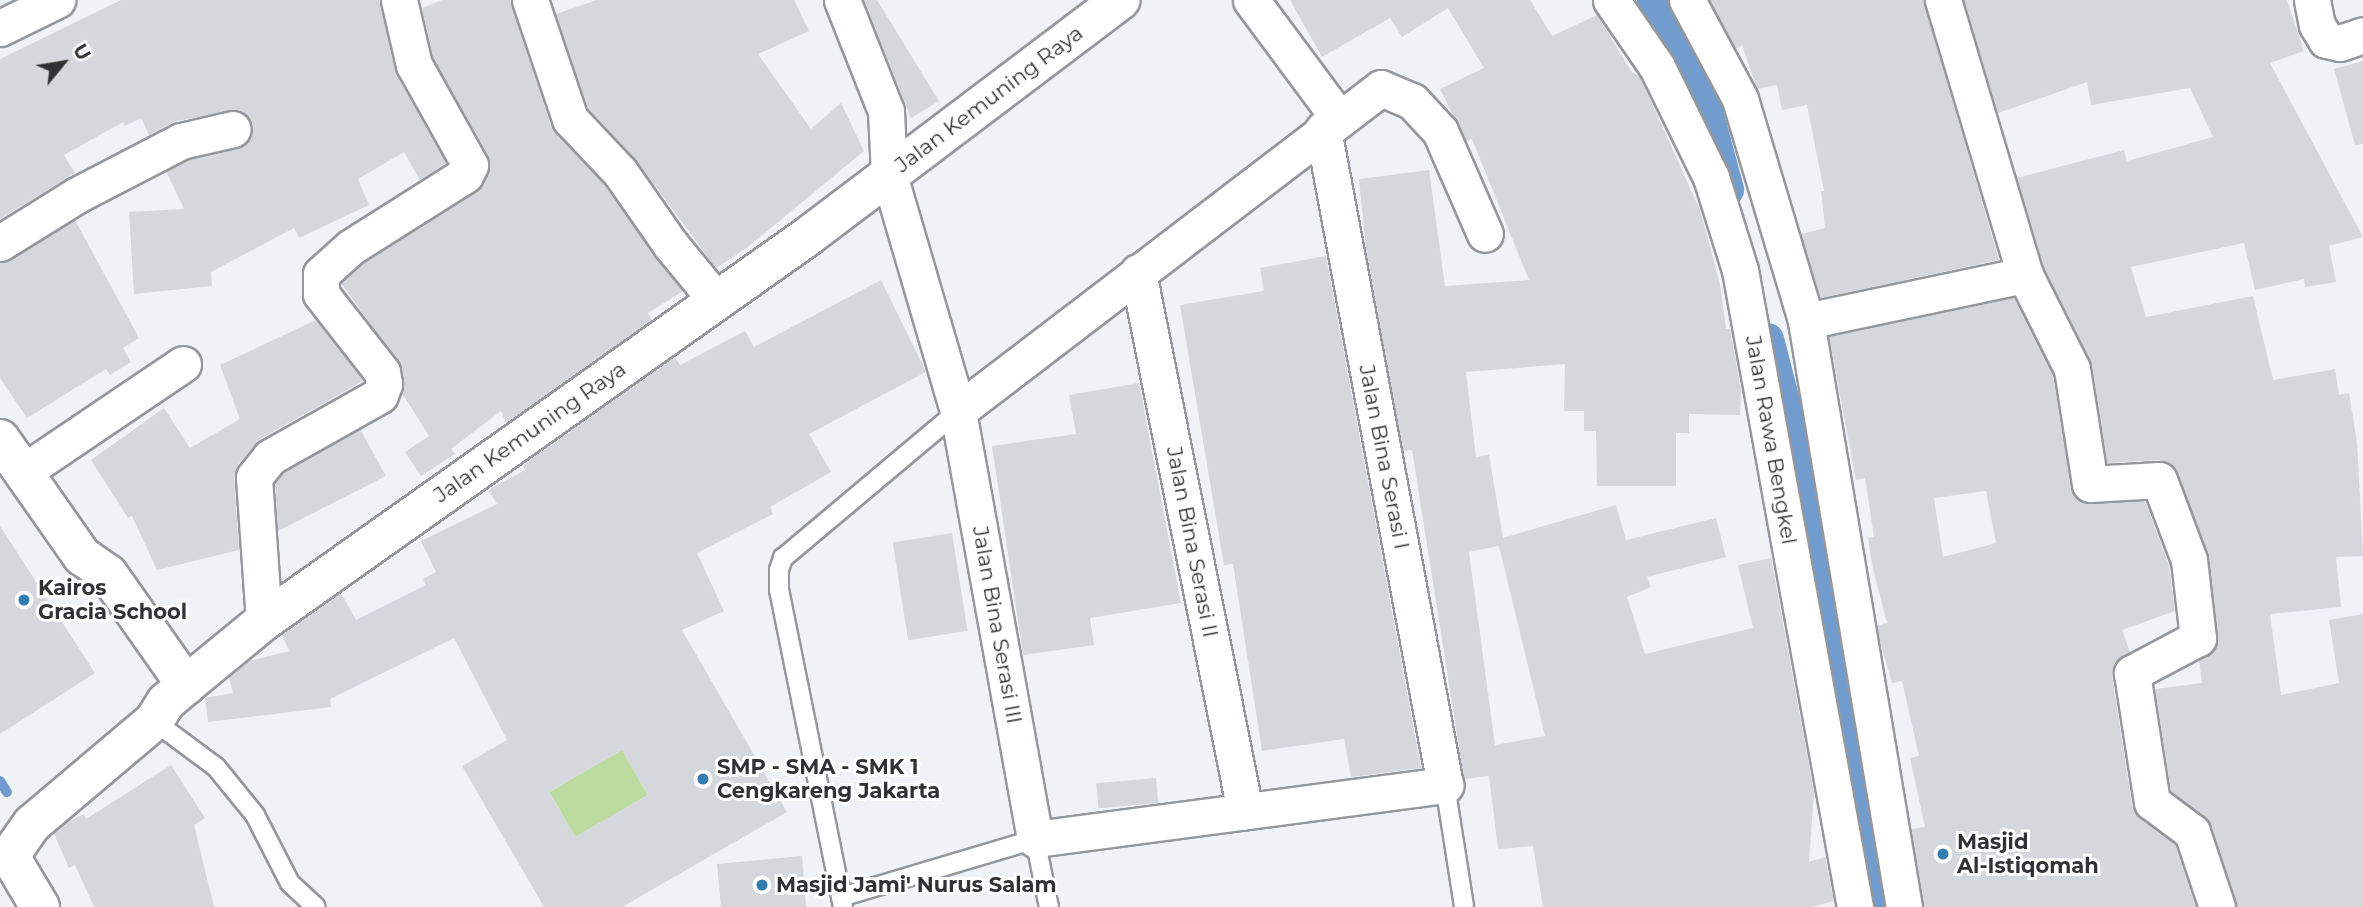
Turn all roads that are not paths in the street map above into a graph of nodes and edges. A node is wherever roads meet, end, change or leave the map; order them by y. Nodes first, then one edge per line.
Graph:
1 (57, 0) edge
2 (399, 0) edge
3 (530, 0) edge
4 (842, 0) edge
5 (1120, 0) edge
6 (1251, 0) edge
7 (1611, 0) edge
8 (1687, 0) edge
9 (1943, 0) edge
10 (2312, 0) edge
11 (0, 28) edge
12 (2363, 36) edge
13 (1330, 123) junction
14 (233, 130) dead end
15 (889, 175) junction
16 (1485, 234) dead end
17 (0, 243) edge
18 (1138, 272) junction
19 (2025, 275) junction
20 (717, 300) junction
21 (1806, 321) junction
22 (183, 364) dead end
23 (958, 411) junction
24 (0, 439) edge
25 (11, 468) edge
26 (264, 621) junction
27 (186, 685) junction
28 (154, 722) junction
29 (1445, 785) junction
30 (1862, 798) junction
31 (1245, 811) junction
32 (1035, 839) junction
33 (15, 849) edge
34 (842, 902) edge
35 (40, 907) edge
36 (316, 907) edge
37 (1049, 907) edge
38 (1464, 907) edge
39 (1855, 907) edge
40 (1904, 907) edge
41 (2217, 907) edge

1 - 11 street
2 - 26 street
3 - 20 street
4 - 15 street, Jalan Bina Serasi III
5 - 15 street, Jalan Kemuning Raya
6 - 13 street
7 - 30 street, Jalan Rawa Bengkel
8 - 21 street, Jalan Rawa Bengkel
9 - 19 street
10 - 12 street
13 - 16 street
13 - 18 street
13 - 29 street, Jalan Bina Serasi I
14 - 17 street
15 - 20 street, Jalan Kemuning Raya
15 - 23 street, Jalan Bina Serasi III
18 - 23 street
18 - 31 street, Jalan Bina Serasi II
19 - 21 street
19 - 41 street
20 - 26 street, Jalan Kemuning Raya
21 - 30 street, Jalan Rawa Bengkel
22 - 25 street
23 - 32 street, Jalan Bina Serasi III
23 - 34 lane
24 - 25 street
25 - 27 street
26 - 27 street, Jalan Kemuning Raya
27 - 28 street, Jalan Kemuning Raya
28 - 33 street, Jalan Kemuning Raya
28 - 36 lane
29 - 31 street
29 - 38 lane
30 - 39 street, Jalan Rawa Bengkel
30 - 40 street, Jalan Rawa Bengkel
31 - 32 street
32 - 34 lane
32 - 37 lane
33 - 35 street, Jalan Kemuning Raya

